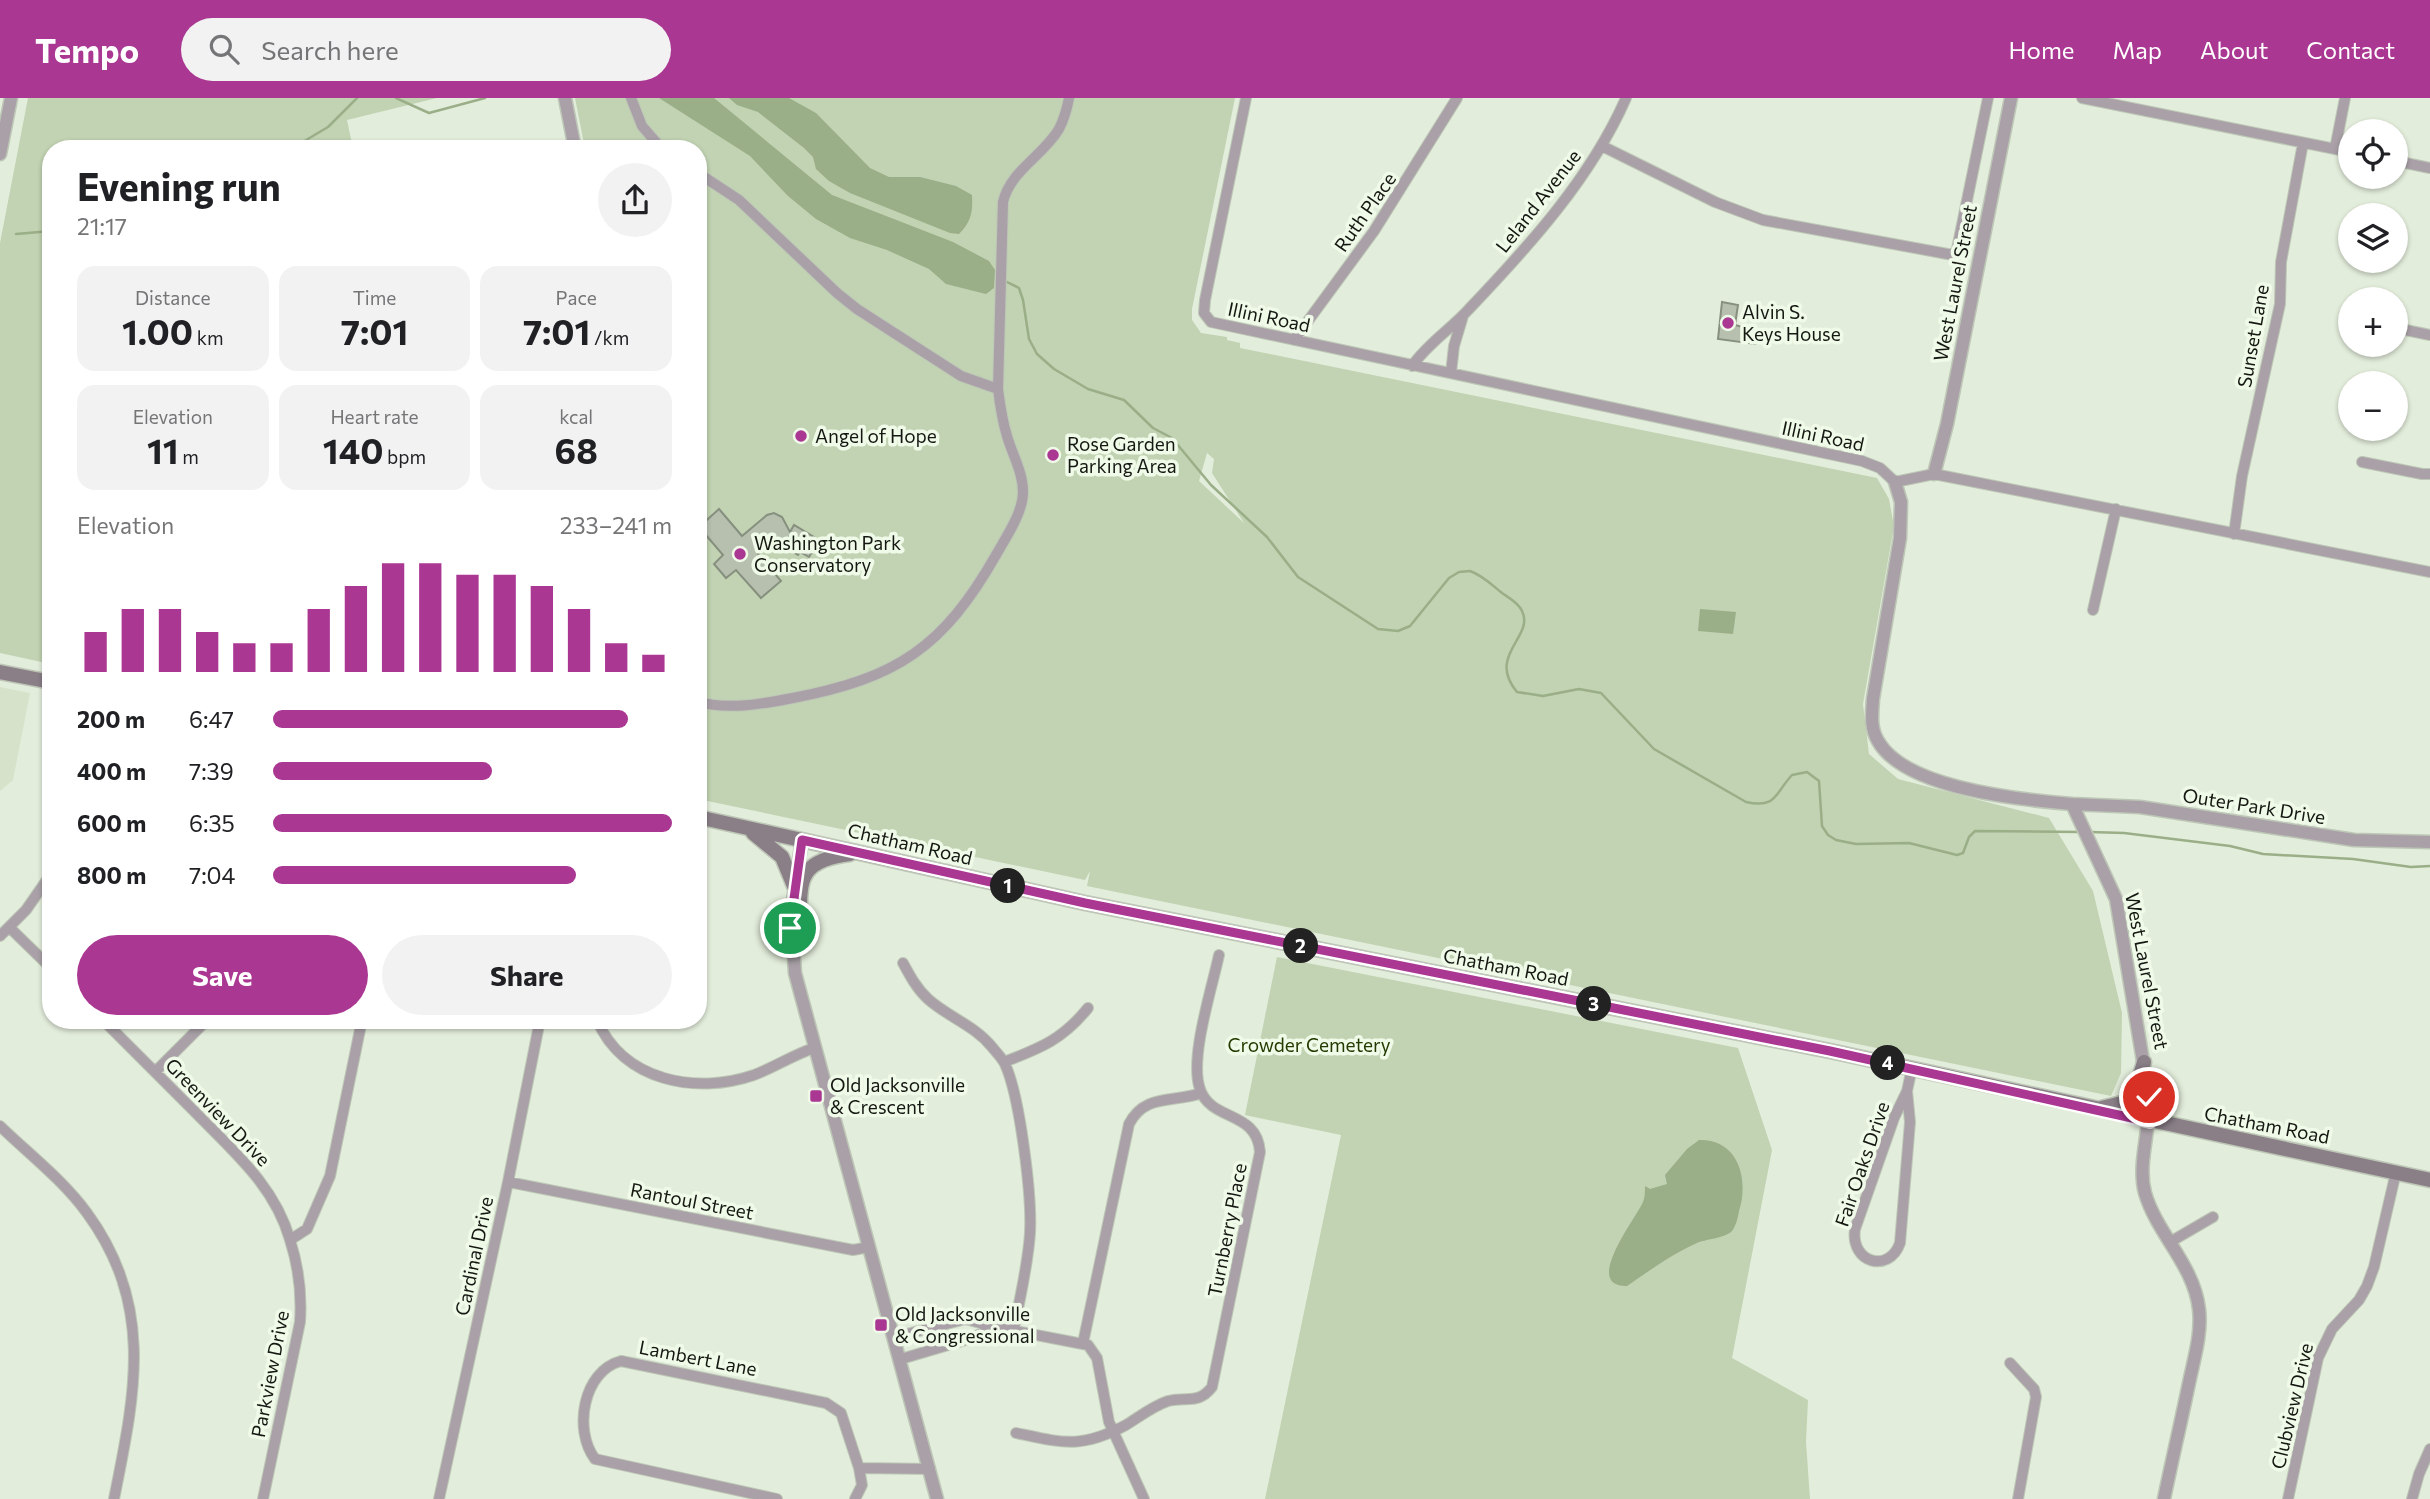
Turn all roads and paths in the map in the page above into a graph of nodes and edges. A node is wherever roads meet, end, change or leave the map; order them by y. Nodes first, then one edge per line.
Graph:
1 (11, 98) edge
2 (631, 98) edge
3 (1069, 98) edge
4 (1247, 98) edge
5 (1457, 98) edge
6 (1626, 98) edge
7 (1988, 98) edge
8 (2011, 98) edge
9 (2082, 98) edge
10 (2345, 98) edge
11 (565, 99) edge
12 (573, 140) edge
13 (654, 140) edge
14 (2303, 143) junction
15 (1602, 146) junction
16 (2335, 149) junction
17 (2338, 150) edge
18 (0, 155) edge
19 (2408, 164) edge
20 (2430, 168) edge
21 (707, 179) edge
22 (1463, 315) junction
23 (2408, 330) edge
24 (2430, 335) edge
25 (1294, 340) junction
26 (1412, 366) junction
27 (1451, 373) junction
28 (998, 389) junction
29 (2362, 461) dead end
30 (1934, 474) junction
31 (2430, 474) edge
32 (1895, 482) junction
33 (2116, 509) junction
34 (2234, 534) junction
35 (2430, 572) edge
36 (2093, 610) dead end
37 (0, 672) edge
38 (42, 680) edge
39 (707, 703) edge
40 (2072, 804) junction
41 (707, 819) edge
42 (746, 828) junction
43 (802, 840) junction
44 (2430, 842) edge
45 (860, 853) junction
46 (794, 886) junction
47 (42, 888) edge
48 (9, 927) junction
49 (0, 936) edge
50 (791, 948) junction
51 (1219, 955) dead end
52 (42, 959) edge
53 (903, 963) dead end
54 (1088, 1008) dead end
55 (112, 1029) edge
56 (198, 1029) edge
57 (360, 1029) edge
58 (538, 1029) edge
59 (600, 1029) edge
60 (814, 1048) junction
61 (1004, 1062) junction
62 (2144, 1062) junction
63 (1912, 1068) junction
64 (155, 1072) junction
65 (1907, 1091) junction
66 (1201, 1093) junction
67 (2096, 1109) junction
68 (2150, 1122) junction
69 (0, 1126) edge
70 (2396, 1172) junction
71 (2430, 1180) edge
72 (508, 1182) junction
73 (2213, 1217) dead end
74 (290, 1240) junction
75 (2170, 1242) junction
76 (869, 1247) junction
77 (994, 1327) junction
78 (1014, 1329) junction
79 (895, 1337) junction
80 (1083, 1343) junction
81 (901, 1359) junction
82 (2010, 1363) dead end
83 (1113, 1431) junction
84 (1016, 1433) dead end
85 (2430, 1449) edge
86 (859, 1468) junction
87 (930, 1469) junction
88 (114, 1499) edge
89 (264, 1499) edge
90 (439, 1499) edge
91 (777, 1499) edge
92 (855, 1499) edge
93 (937, 1499) edge
94 (1144, 1499) edge
95 (2018, 1499) edge
96 (2164, 1499) edge
97 (2288, 1499) edge
98 (2412, 1499) edge

1 - 18 street
2 - 13 street
3 - 28 street
4 - 25 street, Illini Road
5 - 25 street, Ruth Place
6 - 15 street, Leland Avenue
7 - 15 street, West Laurel Street
8 - 30 street, West Laurel Street
9 - 14 street
10 - 16 street
11 - 12 street
14 - 16 street
14 - 34 street, Sunset Lane
15 - 22 street, Leland Avenue
16 - 17 street
19 - 20 street
21 - 28 street
22 - 26 street, Leland Avenue
22 - 27 street
23 - 24 street
25 - 26 street, Illini Road
26 - 27 street, Illini Road
27 - 32 street, Illini Road
28 - 39 street
29 - 31 street
30 - 32 street
30 - 33 street
32 - 40 street
33 - 34 street
33 - 36 street
34 - 35 street
37 - 38 main road
40 - 44 street, Outer Park Drive
40 - 62 street, West Laurel Street
41 - 42 main road, Chatham Road
42 - 43 main road, Chatham Road
42 - 46 main road
43 - 45 main road, Chatham Road
43 - 46 street
45 - 50 main road
45 - 63 main road, Chatham Road
46 - 50 street
47 - 48 street
48 - 49 street
48 - 52 street
50 - 60 street
51 - 66 street
53 - 61 street
54 - 61 street
55 - 64 street, Greenview Drive
56 - 64 street
57 - 74 street
58 - 72 street, Cardinal Drive
59 - 60 street
60 - 76 street
61 - 78 street
62 - 67 main road
62 - 68 street, West Laurel Street
63 - 65 street, Fair Oaks Drive
63 - 67 main road, Chatham Road
64 - 74 street, Greenview Drive
65 - 65 street, Fair Oaks Drive
66 - 80 street
66 - 83 street, Turnberry Place
67 - 68 main road, Chatham Road
68 - 70 main road, Chatham Road
68 - 75 street, West Laurel Street
69 - 88 street
70 - 71 main road, Chatham Road
70 - 97 street, Clubview Drive
72 - 76 street, Rantoul Street
72 - 90 street, Cardinal Drive
73 - 75 street
74 - 89 street, Parkview Drive
75 - 96 street, West Laurel Street
76 - 79 street
77 - 78 street
77 - 79 street
77 - 81 street
78 - 80 street
79 - 81 street
80 - 83 street
81 - 87 street
82 - 95 street
83 - 84 street
83 - 94 street
85 - 98 street
86 - 87 street
86 - 91 street, Lambert Lane
86 - 92 street, Lambert Lane
87 - 93 street

